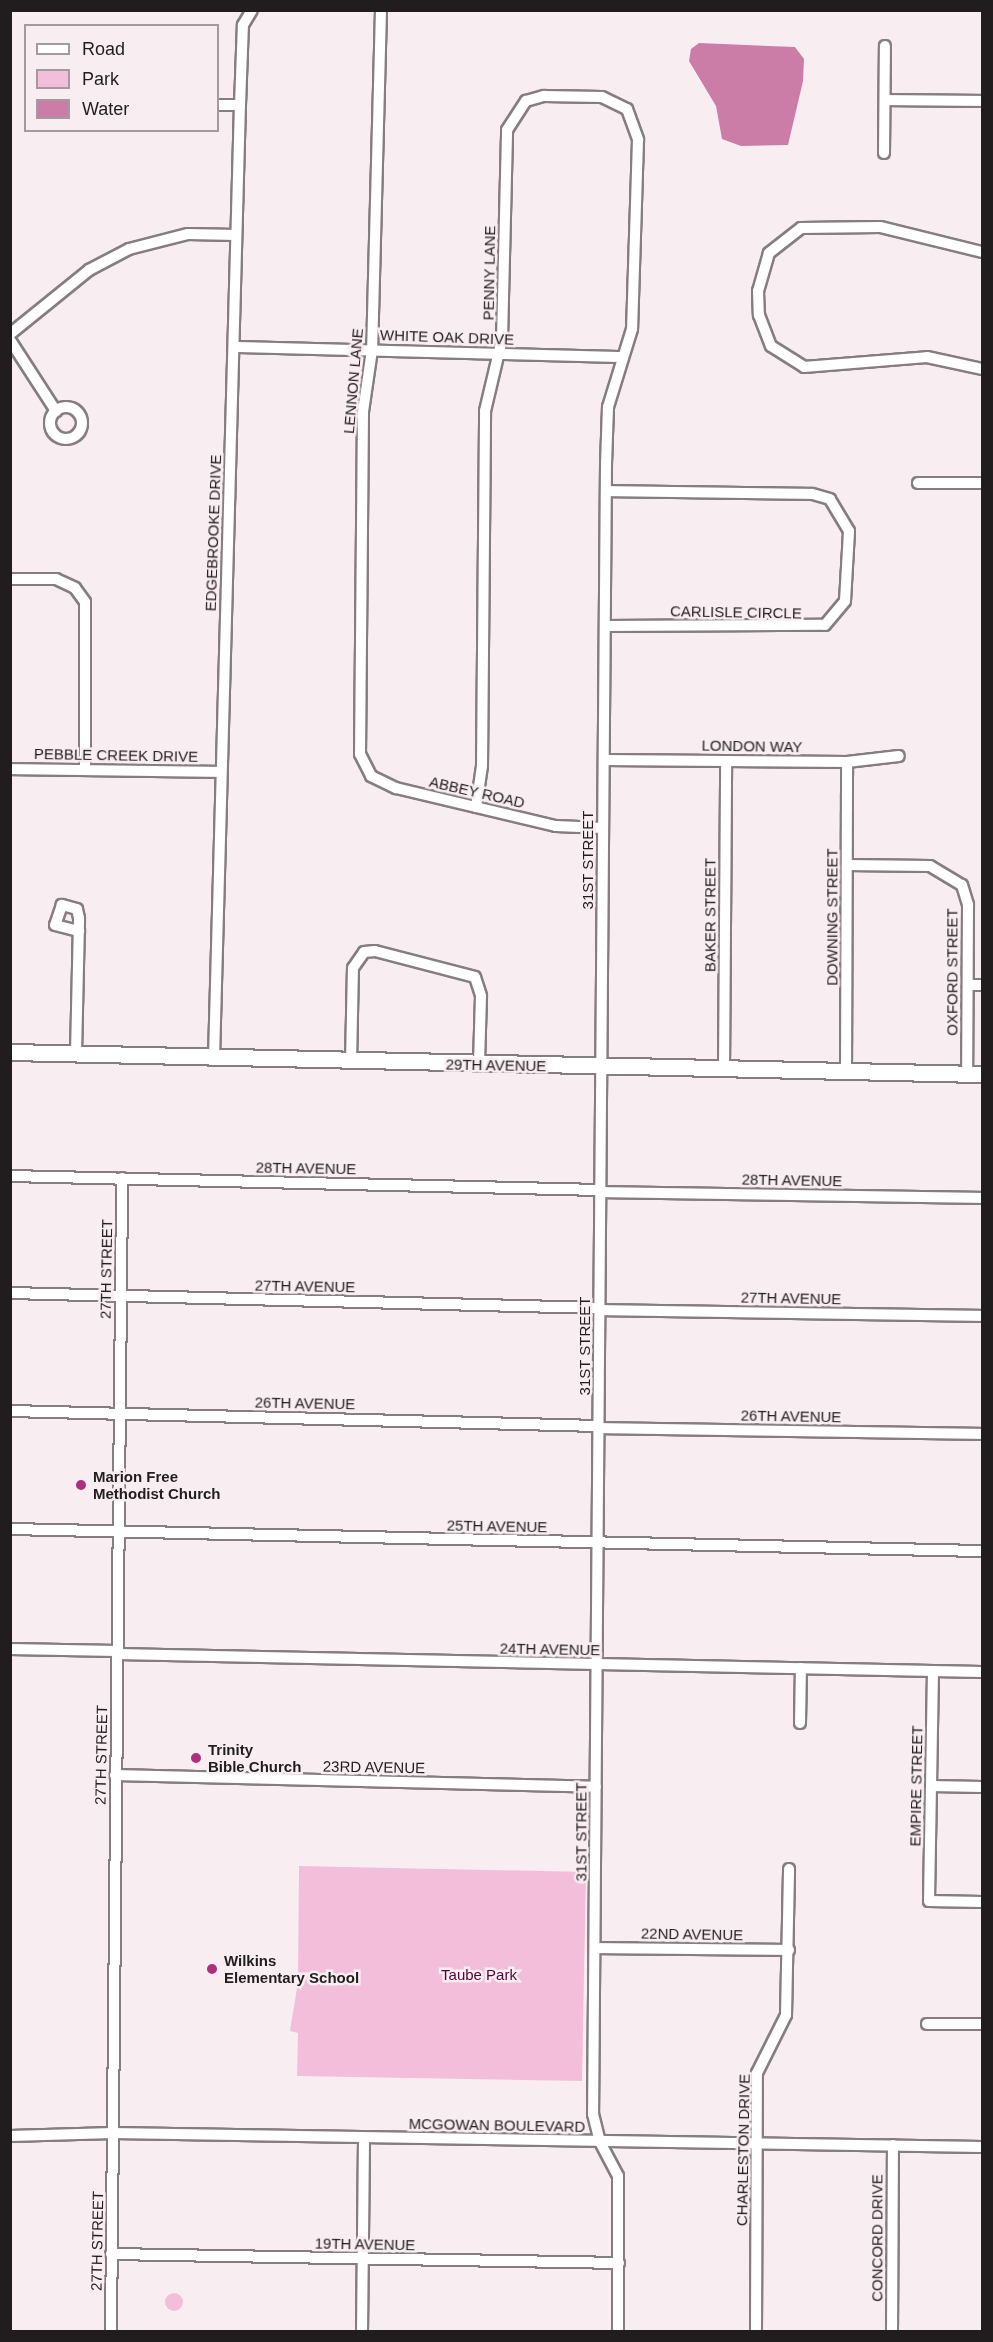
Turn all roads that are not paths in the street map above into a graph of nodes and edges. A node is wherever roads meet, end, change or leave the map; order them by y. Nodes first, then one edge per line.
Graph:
1 (252, 10) edge
2 (381, 10) edge
3 (885, 46) dead end
4 (885, 100) junction
5 (982, 101) edge
6 (219, 105) edge
7 (240, 105) junction
8 (884, 153) dead end
9 (236, 235) junction
10 (982, 252) edge
11 (10, 334) edge
12 (10, 340) edge
13 (234, 347) junction
14 (372, 350) junction
15 (500, 354) junction
16 (624, 357) junction
17 (982, 369) edge
18 (56, 411) dead end
19 (918, 483) dead end
20 (982, 483) edge
21 (606, 491) junction
22 (10, 579) edge
23 (605, 626) junction
24 (360, 754) joint
25 (899, 756) dead end
26 (604, 760) junction
27 (726, 761) junction
28 (847, 762) junction
29 (10, 769) edge
30 (85, 770) junction
31 (221, 772) junction
32 (476, 807) junction
33 (603, 828) junction
34 (847, 866) junction
35 (79, 931) dead end
36 (968, 984) junction
37 (982, 985) edge
38 (10, 1052) edge
39 (76, 1054) junction
40 (214, 1058) junction
41 (351, 1062) junction
42 (479, 1065) junction
43 (601, 1068) junction
44 (724, 1070) junction
45 (846, 1072) junction
46 (975, 1074) edge
47 (10, 1176) edge
48 (122, 1178) junction
49 (601, 1191) junction
50 (982, 1198) edge
51 (10, 1293) edge
52 (120, 1296) junction
53 (600, 1309) junction
54 (982, 1316) edge
55 (10, 1411) edge
56 (120, 1414) junction
57 (599, 1427) junction
58 (982, 1434) edge
59 (10, 1529) edge
60 (118, 1532) junction
61 (598, 1543) junction
62 (982, 1551) edge
63 (10, 1649) edge
64 (117, 1652) junction
65 (597, 1665) junction
66 (801, 1668) junction
67 (933, 1671) junction
68 (982, 1672) edge
69 (800, 1723) dead end
70 (116, 1775) junction
71 (931, 1786) junction
72 (596, 1787) junction
73 (982, 1787) edge
74 (789, 1869) dead end
75 (982, 1902) edge
76 (595, 1948) junction
77 (789, 1950) junction
78 (927, 2024) dead end
79 (982, 2024) edge
80 (113, 2133) junction
81 (10, 2136) edge
82 (364, 2138) junction
83 (600, 2142) junction
84 (758, 2142) junction
85 (893, 2145) junction
86 (982, 2147) edge
87 (111, 2254) junction
88 (363, 2259) junction
89 (619, 2263) junction
90 (111, 2331) edge
91 (362, 2331) edge
92 (618, 2331) edge
93 (756, 2331) edge
94 (892, 2331) edge

1 - 7 street, EDGEBROOKE DRIVE
2 - 14 street, LENNON LANE
3 - 4 street
4 - 5 street
4 - 8 street
6 - 7 street
7 - 9 street, EDGEBROOKE DRIVE
9 - 11 street
9 - 13 street, EDGEBROOKE DRIVE
10 - 17 street
12 - 18 street
13 - 14 street, WHITE OAK DRIVE
13 - 31 street, EDGEBROOKE DRIVE
14 - 15 street, WHITE OAK DRIVE
14 - 24 street, LENNON LANE
15 - 16 street, WHITE OAK DRIVE
15 - 16 street, PENNY LANE
15 - 32 street, PENNY LANE
16 - 21 street, 31ST STREET
19 - 20 street
21 - 23 street, 31ST STREET
21 - 23 street, CARLISLE CIRCLE
22 - 30 street
23 - 26 street, 31ST STREET
24 - 32 street, ABBEY ROAD
25 - 28 street, LONDON WAY
26 - 27 street, LONDON WAY
26 - 33 street, 31ST STREET
27 - 28 street, LONDON WAY
27 - 44 street, BAKER STREET
28 - 34 street, DOWNING STREET
29 - 30 street, PEBBLE CREEK DRIVE
30 - 31 street, PEBBLE CREEK DRIVE
31 - 40 street, EDGEBROOKE DRIVE
32 - 33 street, ABBEY ROAD
33 - 43 street, 31ST STREET
34 - 36 street, OXFORD STREET
34 - 45 street, DOWNING STREET
35 - 39 street
36 - 37 street
36 - 46 street, OXFORD STREET
38 - 39 street, 29TH AVENUE
39 - 40 street, 29TH AVENUE
40 - 41 street, 29TH AVENUE
41 - 42 street, 29TH AVENUE
41 - 42 street
42 - 43 street, 29TH AVENUE
43 - 44 street, 29TH AVENUE
43 - 49 street, 31ST STREET
44 - 45 street, 29TH AVENUE
45 - 46 street, 29TH AVENUE
47 - 48 street, 28TH AVENUE
48 - 49 street, 28TH AVENUE
48 - 52 street, 27TH STREET
49 - 50 street, 28TH AVENUE
49 - 53 street, 31ST STREET
51 - 52 street, 27TH AVENUE
52 - 53 street, 27TH AVENUE
52 - 56 street, 27TH STREET
53 - 54 street, 27TH AVENUE
53 - 57 street, 31ST STREET
55 - 56 street, 26TH AVENUE
56 - 57 street, 26TH AVENUE
56 - 60 street, 27TH STREET
57 - 58 street, 26TH AVENUE
57 - 61 street, 31ST STREET
59 - 60 street, 25TH AVENUE
60 - 61 street, 25TH AVENUE
60 - 64 street, 27TH STREET
61 - 62 street, 25TH AVENUE
61 - 65 street, 31ST STREET
63 - 64 street, 24TH AVENUE
64 - 65 street, 24TH AVENUE
64 - 70 street, 27TH STREET
65 - 66 street, 24TH AVENUE
65 - 72 street, 31ST STREET
66 - 67 street, 24TH AVENUE
66 - 69 street
67 - 68 street, 24TH AVENUE
67 - 71 street, EMPIRE STREET
70 - 72 street, 23RD AVENUE
70 - 80 street, 27TH STREET
71 - 73 street
71 - 75 street, EMPIRE STREET
72 - 76 street, 31ST STREET
74 - 77 street, CHARLESTON DRIVE
76 - 77 street, 22ND AVENUE
76 - 83 street, 31ST STREET
77 - 84 street, CHARLESTON DRIVE
78 - 79 street
80 - 81 street, MCGOWAN BOULEVARD
80 - 82 street, MCGOWAN BOULEVARD
80 - 87 street, 27TH STREET
82 - 83 street, MCGOWAN BOULEVARD
82 - 88 street
83 - 84 street, MCGOWAN BOULEVARD
83 - 89 street, 31ST STREET
84 - 85 street, MCGOWAN BOULEVARD
84 - 93 street, CHARLESTON DRIVE
85 - 86 street, MCGOWAN BOULEVARD
85 - 94 street, CONCORD DRIVE
87 - 88 street, 19TH AVENUE
87 - 90 street, 27TH STREET
88 - 89 street, 19TH AVENUE
88 - 91 street
89 - 92 street, 31ST STREET

